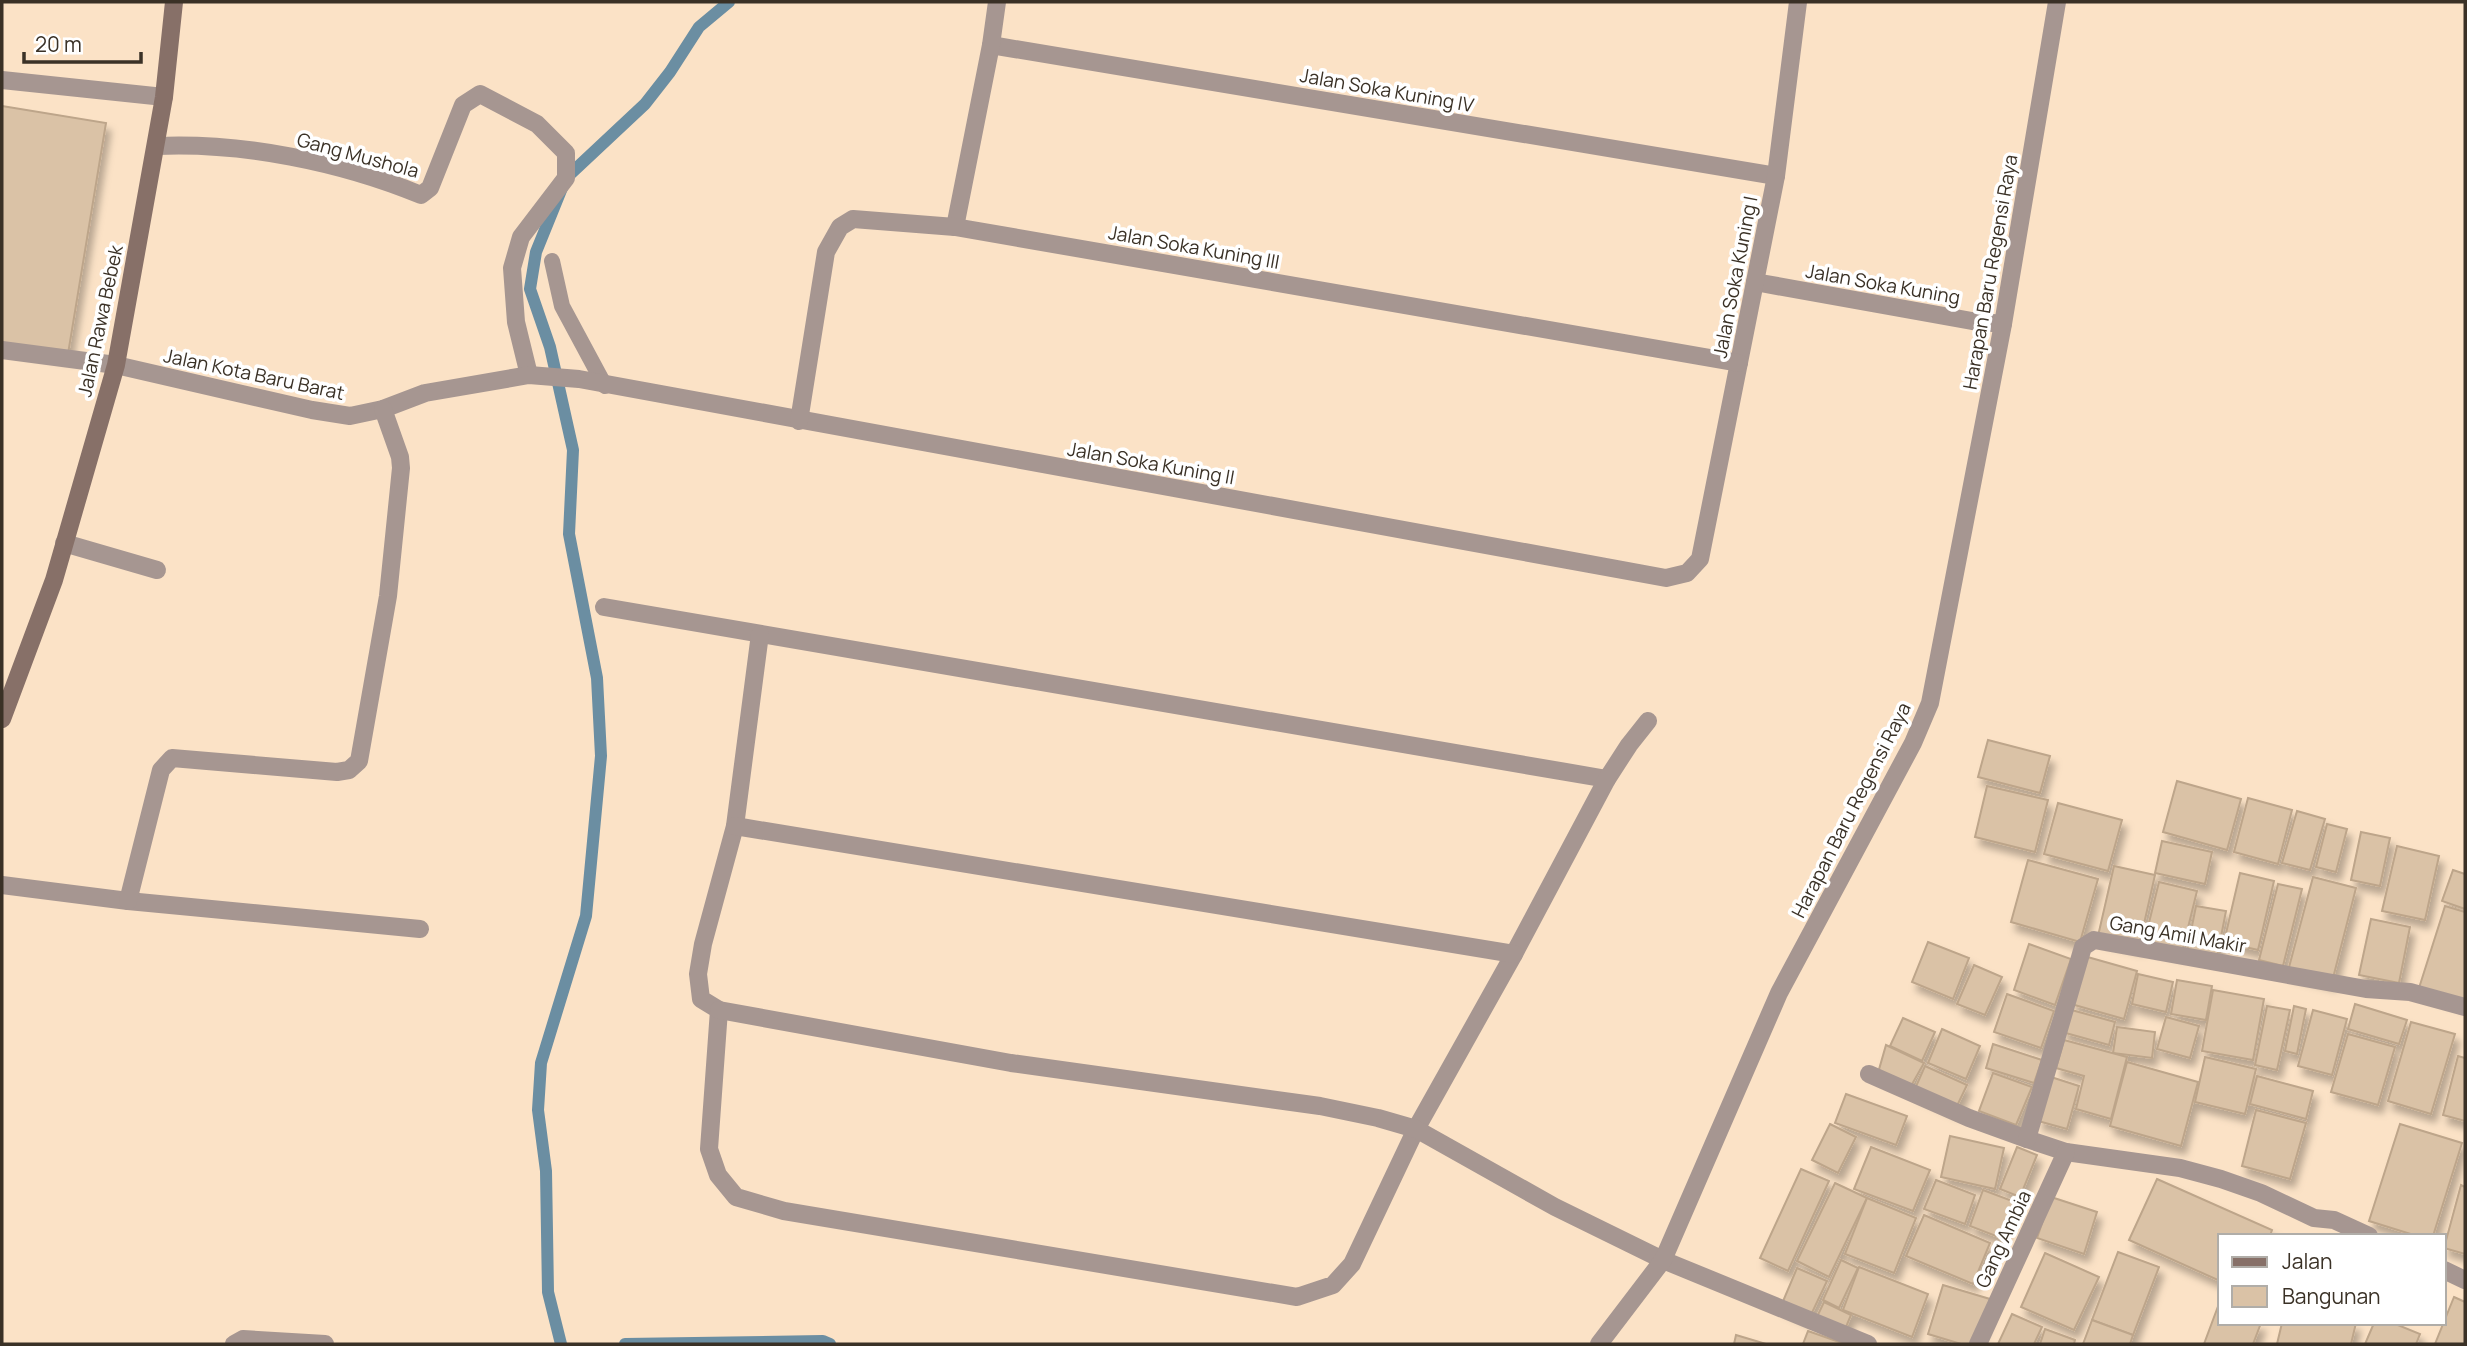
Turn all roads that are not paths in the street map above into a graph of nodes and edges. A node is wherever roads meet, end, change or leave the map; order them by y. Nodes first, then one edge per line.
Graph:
1 (174, 2) edge
2 (997, 2) edge
3 (1798, 2) edge
4 (2057, 2) edge
5 (991, 45) junction
6 (2, 80) edge
7 (164, 97) junction
8 (156, 146) junction
9 (1776, 176) junction
10 (955, 227) junction
11 (552, 261) dead end
12 (1755, 282) junction
13 (2003, 324) junction
14 (2, 350) edge
15 (1739, 363) junction
16 (116, 365) junction
17 (536, 375) junction
18 (597, 384) junction
19 (383, 409) junction
20 (799, 421) junction
21 (64, 543) junction
22 (1700, 559) joint
23 (157, 570) dead end
24 (604, 607) dead end
25 (760, 634) junction
26 (2, 719) edge
27 (1648, 721) dead end
28 (1606, 779) junction
29 (735, 826) junction
30 (2, 885) edge
31 (128, 901) junction
32 (420, 929) dead end
33 (1514, 954) junction
34 (2465, 1007) edge
35 (719, 1010) junction
36 (1869, 1074) dead end
37 (1416, 1129) junction
38 (2027, 1139) junction
39 (2066, 1152) junction
40 (2365, 1234) edge
41 (1663, 1260) junction
42 (2446, 1271) edge
43 (2465, 1280) edge
44 (234, 1344) edge
45 (325, 1344) edge
46 (1599, 1344) edge
47 (1865, 1344) edge
48 (1978, 1344) edge

1 - 7 street, Jalan Rawa Bebek
2 - 5 street
3 - 9 street, Jalan Soka Kuning I
4 - 13 street, Harapan Baru Regensi Raya
5 - 9 street, Jalan Soka Kuning IV
5 - 10 street
6 - 7 street
7 - 8 street, Jalan Rawa Bebek
8 - 16 street, Jalan Rawa Bebek
8 - 17 street, Gang Mushola
9 - 12 street, Jalan Soka Kuning I
10 - 15 street, Jalan Soka Kuning III
10 - 20 street, Jalan Soka Kuning III
11 - 18 lane
12 - 13 street, Jalan Soka Kuning
12 - 15 street, Jalan Soka Kuning I
13 - 41 street, Harapan Baru Regensi Raya
14 - 16 street, Jalan Kota Baru Barat
15 - 22 street, Jalan Soka Kuning I
16 - 19 street, Jalan Kota Baru Barat
16 - 21 street, Jalan Rawa Bebek
17 - 18 street, Jalan Kota Baru Barat
17 - 19 street, Jalan Kota Baru Barat
18 - 20 street, Jalan Soka Kuning II
19 - 31 street
20 - 22 street, Jalan Soka Kuning II
21 - 23 street
21 - 26 street, Jalan Rawa Bebek
24 - 25 street
25 - 28 street
25 - 29 street
27 - 28 street
28 - 33 street
29 - 33 street
29 - 35 street
30 - 31 street
31 - 32 street
33 - 37 street
34 - 38 street, Gang Amil Makir
35 - 37 street
35 - 37 street
36 - 38 street
37 - 41 street
38 - 39 street
39 - 40 street
39 - 48 street, Gang Ambia
41 - 46 street, Harapan Baru Regensi Raya
41 - 47 street
42 - 43 street
44 - 45 street

